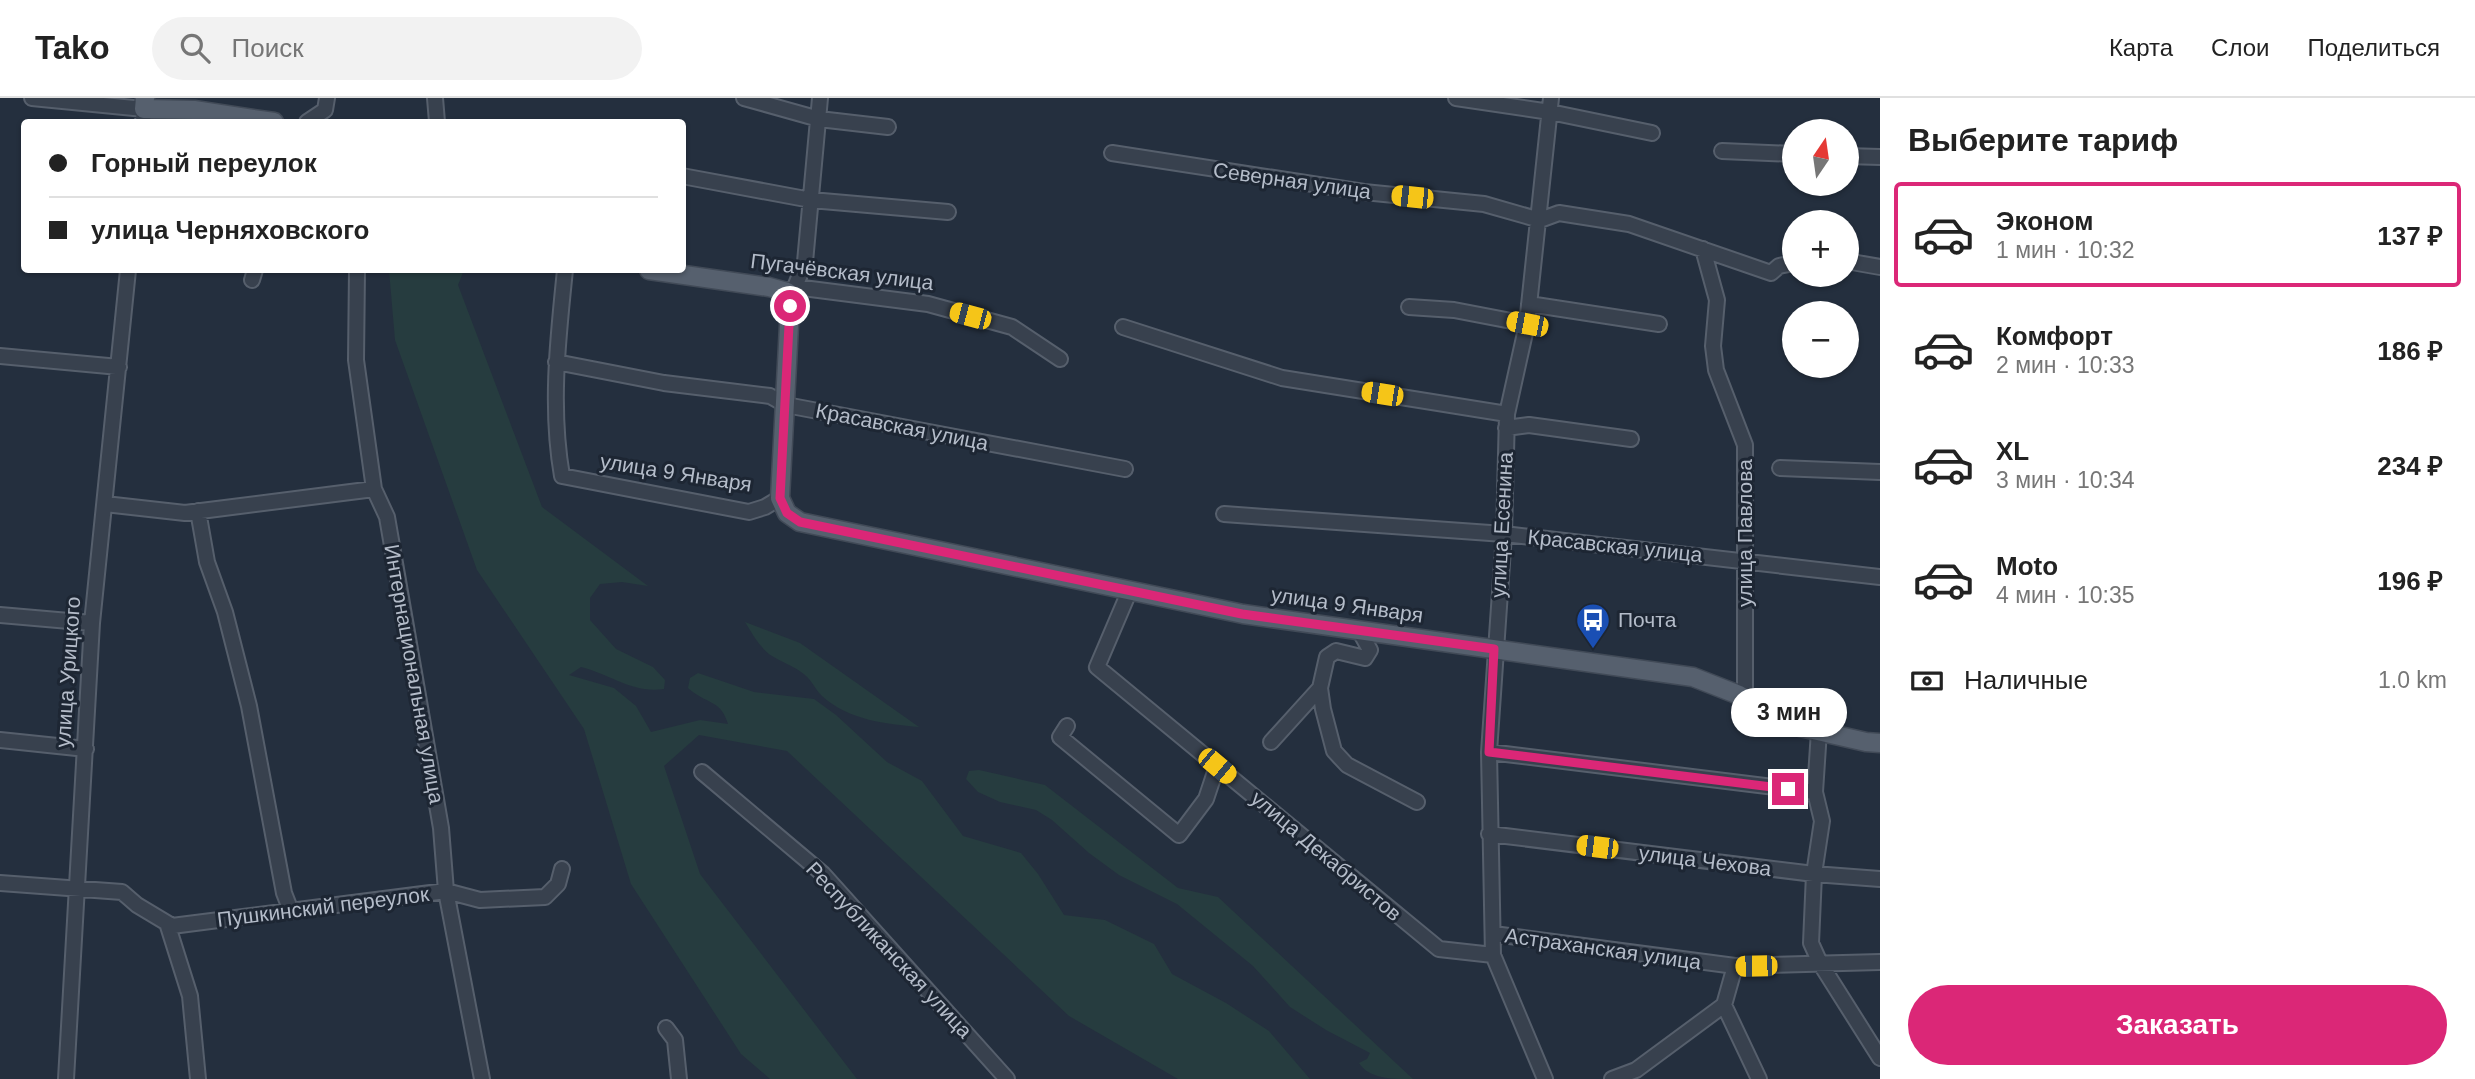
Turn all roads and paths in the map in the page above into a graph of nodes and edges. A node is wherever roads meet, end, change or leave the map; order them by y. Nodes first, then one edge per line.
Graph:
1 (32, 98) edge
2 (327, 98) edge
3 (435, 98) edge
4 (744, 98) edge
5 (820, 98) edge
6 (1456, 98) edge
7 (1550, 105) edge
8 (144, 110) edge
9 (254, 119) edge
10 (312, 119) edge
11 (438, 119) edge
12 (819, 119) junction
13 (888, 127) dead end
14 (1652, 133) dead end
15 (1722, 151) dead end
16 (1112, 153) dead end
17 (1782, 154) edge
18 (1859, 156) edge
19 (1880, 157) edge
20 (686, 177) edge
21 (811, 200) junction
22 (948, 212) dead end
23 (1540, 220) junction
24 (1703, 249) junction
25 (1859, 263) edge
26 (1782, 265) edge
27 (1880, 267) edge
28 (128, 273) edge
29 (357, 273) edge
30 (565, 273) edge
31 (670, 273) edge
32 (791, 289) junction
33 (1529, 304) junction
34 (1409, 307) dead end
35 (1527, 324) junction
36 (1659, 324) dead end
37 (1123, 327) dead end
38 (0, 356) edge
39 (1060, 359) dead end
40 (556, 362) junction
41 (119, 367) junction
42 (786, 405) junction
43 (1507, 421) junction
44 (1630, 439) dead end
45 (1780, 468) dead end
46 (1125, 469) dead end
47 (1880, 472) edge
48 (374, 489) junction
49 (780, 498) junction
50 (105, 504) junction
51 (198, 511) junction
52 (1224, 514) dead end
53 (1504, 534) junction
54 (1745, 561) junction
55 (1880, 577) edge
56 (1129, 592) junction
57 (0, 615) edge
58 (92, 623) junction
59 (1359, 630) junction
60 (1494, 649) junction
61 (1320, 688) junction
62 (1745, 698) junction
63 (1067, 726) dead end
64 (1819, 731) junction
65 (0, 740) edge
66 (1270, 742) dead end
67 (1880, 743) edge
68 (86, 749) junction
69 (1489, 752) junction
70 (1217, 766) junction
71 (702, 772) dead end
72 (1815, 792) junction
73 (1417, 802) dead end
74 (1489, 834) junction
75 (562, 869) dead end
76 (1814, 874) junction
77 (1880, 878) edge
78 (0, 883) edge
79 (77, 890) junction
80 (446, 891) junction
81 (291, 911) junction
82 (167, 923) junction
83 (1493, 934) junction
84 (1493, 955) junction
85 (1880, 962) edge
86 (1820, 964) junction
87 (1735, 966) junction
88 (1724, 1005) junction
89 (666, 1028) dead end
90 (1880, 1058) edge
91 (1638, 1074) edge
92 (66, 1079) edge
93 (198, 1079) edge
94 (482, 1079) edge
95 (679, 1079) edge
96 (1007, 1079) edge
97 (1545, 1079) edge
98 (1612, 1079) edge
99 (1759, 1079) edge

1 - 8 street
2 - 10 street
3 - 11 street
4 - 12 street
5 - 12 street
6 - 7 street
7 - 14 street
7 - 23 street, улица Есенина
8 - 9 main road
12 - 13 street
12 - 21 street
15 - 17 street
16 - 23 street, Северная улица
18 - 19 street
20 - 21 street
21 - 22 street
21 - 32 street
23 - 24 street, Северная улица
23 - 33 street, улица Есенина
24 - 26 street, Северная улица
24 - 54 street, улица Павлова
25 - 27 street
28 - 41 street, улица Урицкого
29 - 48 street, Интернациональная улица
30 - 40 street
31 - 32 main road, Пугачёвская улица
32 - 39 street, Пугачёвская улица
32 - 42 main road
33 - 35 street, улица Есенина
33 - 36 street
34 - 35 street
35 - 43 street, улица Есенина
37 - 43 street
38 - 41 street
40 - 42 street, Красавская улица
40 - 49 street, улица 9 Января
41 - 50 street, улица Урицкого
42 - 46 street, Красавская улица
42 - 49 main road
43 - 44 street
43 - 53 street, улица Есенина
45 - 47 street
48 - 51 street
48 - 80 street, Интернациональная улица
49 - 56 main road, улица 9 Января
50 - 51 street
50 - 58 street, улица Урицкого
51 - 81 street
52 - 53 street, Красавская улица
53 - 54 street, Красавская улица
53 - 60 street, улица Есенина
54 - 55 street, Красавская улица
54 - 62 street, улица Павлова
56 - 59 main road, улица 9 Января
56 - 70 street, улица Декабристов
57 - 58 street
58 - 68 street, улица Урицкого
59 - 60 main road, улица 9 Января
59 - 61 street
60 - 62 main road, улица 9 Января
60 - 69 street, улица Есенина
61 - 66 street
61 - 73 street
62 - 64 main road, улица 9 Января
63 - 70 street
64 - 67 main road, улица 9 Января
64 - 72 street
65 - 68 street
68 - 79 street, улица Урицкого
69 - 72 street
69 - 74 street, улица Есенина
70 - 84 street, улица Декабристов
71 - 96 street, Республиканская улица
72 - 76 street
74 - 76 street, улица Чехова
74 - 83 street, улица Есенина
75 - 80 street, Пушкинский переулок
76 - 77 street, улица Чехова
76 - 86 street
78 - 79 street
79 - 82 street
79 - 92 street, улица Урицкого
80 - 81 street, Пушкинский переулок
80 - 94 street, Интернациональная улица
81 - 82 street, Пушкинский переулок
82 - 93 street
83 - 84 street, улица Есенина
83 - 87 street, Астраханская улица
84 - 97 street
85 - 86 street, Астраханская улица
86 - 87 street, Астраханская улица
86 - 90 street
87 - 88 street
88 - 91 street
88 - 99 street
89 - 95 street
91 - 98 street

